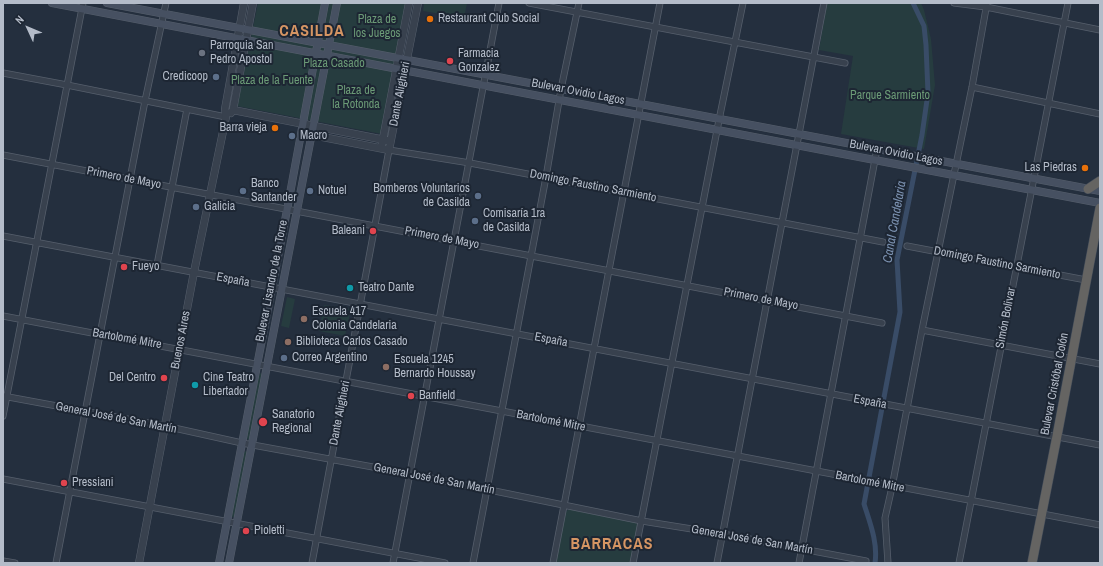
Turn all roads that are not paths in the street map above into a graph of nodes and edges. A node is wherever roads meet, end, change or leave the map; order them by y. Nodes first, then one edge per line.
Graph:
1 (52, 3) edge
2 (107, 3) edge
3 (166, 3) edge
4 (244, 3) edge
5 (253, 3) edge
6 (325, 3) edge
7 (336, 3) edge
8 (409, 3) edge
9 (418, 3) edge
10 (499, 3) edge
11 (529, 3) edge
12 (579, 3) edge
13 (660, 3) edge
14 (743, 3) edge
15 (824, 3) edge
16 (954, 3) edge
17 (1068, 3) edge
18 (987, 5) edge
19 (83, 6) edge
20 (577, 12) junction
21 (164, 14) junction
22 (1065, 22) junction
23 (161, 24) junction
24 (240, 28) junction
25 (655, 28) junction
26 (248, 30) junction
27 (1100, 30) edge
28 (238, 38) junction
29 (246, 40) junction
30 (735, 42) junction
31 (317, 43) junction
32 (329, 45) junction
33 (315, 53) junction
34 (327, 55) junction
35 (813, 58) junction
36 (398, 59) junction
37 (407, 60) junction
38 (845, 64) dead end
39 (396, 69) junction
40 (404, 70) junction
41 (3, 73) edge
42 (486, 75) junction
43 (67, 85) junction
44 (484, 85) junction
45 (972, 87) junction
46 (561, 89) junction
47 (560, 99) junction
48 (145, 101) junction
49 (1049, 103) junction
50 (641, 105) junction
51 (187, 109) junction
52 (233, 110) junction
53 (1100, 114) edge
54 (639, 115) junction
55 (226, 117) junction
56 (719, 120) junction
57 (303, 124) junction
58 (313, 126) junction
59 (717, 130) junction
60 (302, 133) junction
61 (311, 134) junction
62 (800, 135) junction
63 (387, 140) junction
64 (798, 145) junction
65 (381, 148) junction
66 (389, 150) junction
67 (877, 150) junction
68 (3, 155) edge
69 (875, 160) junction
70 (470, 163) junction
71 (52, 164) junction
72 (957, 164) junction
73 (954, 175) junction
74 (546, 177) junction
75 (1034, 178) junction
76 (130, 179) junction
77 (1100, 181) edge
78 (171, 187) junction
79 (1088, 189) junction
80 (1032, 190) junction
81 (1100, 191) edge
82 (624, 192) junction
83 (210, 195) junction
84 (1100, 203) edge
85 (702, 207) junction
86 (1100, 208) edge
87 (287, 210) junction
88 (296, 211) junction
89 (782, 223) junction
90 (376, 226) junction
91 (3, 236) edge
92 (860, 237) junction
93 (455, 241) junction
94 (37, 242) junction
95 (884, 242) dead end
96 (907, 246) dead end
97 (938, 252) junction
98 (531, 255) junction
99 (115, 257) junction
100 (157, 265) junction
101 (1016, 266) junction
102 (609, 270) junction
103 (194, 272) junction
104 (1086, 280) junction
105 (687, 285) junction
106 (272, 288) junction
107 (282, 289) junction
108 (767, 301) junction
109 (361, 304) junction
110 (3, 316) edge
111 (846, 316) junction
112 (22, 319) junction
113 (440, 319) junction
114 (882, 323) dead end
115 (922, 330) junction
116 (516, 333) junction
117 (100, 335) junction
118 (1001, 345) junction
119 (179, 349) junction
120 (594, 349) junction
121 (1071, 358) junction
122 (672, 364) junction
123 (1100, 364) edge
124 (257, 365) junction
125 (267, 367) junction
126 (752, 379) junction
127 (346, 381) junction
128 (831, 394) junction
129 (5, 397) edge
130 (425, 397) junction
131 (907, 408) junction
132 (502, 411) junction
133 (85, 412) junction
134 (3, 416) edge
135 (986, 423) junction
136 (165, 426) junction
137 (580, 426) junction
138 (1057, 436) junction
139 (658, 441) junction
140 (242, 443) junction
141 (252, 444) junction
142 (1100, 445) edge
143 (738, 456) junction
144 (332, 459) junction
145 (816, 472) junction
146 (411, 474) junction
147 (3, 479) edge
148 (892, 487) junction
149 (488, 490) junction
150 (70, 492) junction
151 (970, 501) junction
152 (564, 505) junction
153 (149, 507) junction
154 (1042, 514) junction
155 (642, 521) junction
156 (227, 522) junction
157 (236, 524) junction
158 (1100, 525) edge
159 (723, 534) junction
160 (317, 538) junction
161 (802, 549) junction
162 (395, 554) junction
163 (3, 561) edge
164 (866, 561) dead end
165 (15, 563) edge
166 (56, 563) edge
167 (139, 563) edge
168 (220, 563) edge
169 (229, 563) edge
170 (312, 563) edge
171 (393, 563) edge
172 (445, 563) edge
173 (474, 563) edge
174 (553, 563) edge
175 (633, 563) edge
176 (717, 563) edge
177 (799, 563) edge
178 (888, 563) edge
179 (959, 563) edge
180 (1032, 563) edge

1 - 19 main road, Bulevar Ovidio Lagos
2 - 21 main road, Bulevar Ovidio Lagos
3 - 21 street
4 - 24 street, Buenos Aires
5 - 26 street
6 - 31 main road, Bulevar Lisandro de la Torre
7 - 32 main road, Bulevar Lisandro de la Torre
8 - 36 street, Dante Alighieri
9 - 37 street, Dante Alighieri
10 - 42 street
11 - 20 street
12 - 20 street
13 - 25 street
14 - 30 street
15 - 35 street
16 - 18 street
17 - 22 street, Simón Bolivar
18 - 22 street
18 - 45 street
19 - 23 main road, Bulevar Ovidio Lagos
19 - 43 street
20 - 25 street
20 - 46 street
21 - 23 street
21 - 24 main road, Bulevar Ovidio Lagos
22 - 27 street
22 - 49 street, Simón Bolivar
23 - 28 main road, Bulevar Ovidio Lagos
23 - 48 street
24 - 26 main road, Bulevar Ovidio Lagos
24 - 28 street, Buenos Aires
25 - 30 street
25 - 50 street
26 - 29 street
26 - 31 main road, Bulevar Ovidio Lagos
28 - 29 main road, Bulevar Ovidio Lagos
28 - 55 street, Buenos Aires
29 - 33 main road, Bulevar Ovidio Lagos
29 - 52 street
30 - 35 street
30 - 56 street
31 - 32 main road, Bulevar Ovidio Lagos
31 - 33 main road, Bulevar Lisandro de la Torre
32 - 34 main road, Bulevar Lisandro de la Torre
32 - 36 main road, Bulevar Ovidio Lagos
33 - 34 main road, Bulevar Ovidio Lagos
33 - 57 main road, Bulevar Lisandro de la Torre
34 - 39 main road, Bulevar Ovidio Lagos
34 - 58 main road, Bulevar Lisandro de la Torre
35 - 38 street
35 - 62 street
36 - 37 main road, Bulevar Ovidio Lagos
36 - 39 street, Dante Alighieri
37 - 40 street, Dante Alighieri
37 - 42 main road, Bulevar Ovidio Lagos
39 - 40 main road, Bulevar Ovidio Lagos
39 - 63 street, Dante Alighieri
40 - 44 main road, Bulevar Ovidio Lagos
40 - 63 street, Dante Alighieri
41 - 43 street
42 - 44 street
42 - 46 main road, Bulevar Ovidio Lagos
43 - 48 street
43 - 71 street
44 - 47 main road, Bulevar Ovidio Lagos
44 - 70 street
45 - 49 street
45 - 72 street
46 - 47 street
46 - 50 main road, Bulevar Ovidio Lagos
47 - 54 main road, Bulevar Ovidio Lagos
47 - 74 street
48 - 51 street
48 - 76 street
49 - 53 street
49 - 75 street, Simón Bolivar
50 - 54 street
50 - 56 main road, Bulevar Ovidio Lagos
51 - 55 street
51 - 78 street
52 - 55 street
52 - 57 street
54 - 59 main road, Bulevar Ovidio Lagos
54 - 82 street
55 - 83 street, Buenos Aires
56 - 59 street
56 - 62 main road, Bulevar Ovidio Lagos
57 - 58 street
57 - 60 main road, Bulevar Lisandro de la Torre
58 - 61 main road, Bulevar Lisandro de la Torre
58 - 63 street
59 - 64 main road, Bulevar Ovidio Lagos
59 - 85 street
60 - 61 street, Domingo Faustino Sarmiento
60 - 87 main road, Bulevar Lisandro de la Torre
61 - 65 street, Domingo Faustino Sarmiento
61 - 88 main road, Bulevar Lisandro de la Torre
62 - 64 street
62 - 67 main road, Bulevar Ovidio Lagos
63 - 65 street, Dante Alighieri
63 - 66 street, Dante Alighieri
64 - 69 main road, Bulevar Ovidio Lagos
64 - 89 street
65 - 66 street, Domingo Faustino Sarmiento
66 - 70 street, Domingo Faustino Sarmiento
66 - 90 street, Dante Alighieri
67 - 69 street
67 - 72 main road, Bulevar Ovidio Lagos
68 - 71 street, Primero de Mayo
69 - 73 main road, Bulevar Ovidio Lagos
69 - 92 street
70 - 74 street, Domingo Faustino Sarmiento
70 - 93 street
71 - 76 street, Primero de Mayo
71 - 94 street
72 - 73 street
72 - 75 main road, Bulevar Ovidio Lagos
73 - 80 main road, Bulevar Ovidio Lagos
73 - 97 street
74 - 82 street, Domingo Faustino Sarmiento
74 - 98 street
75 - 79 main road, Bulevar Ovidio Lagos
75 - 80 street, Simón Bolivar
76 - 78 street, Primero de Mayo
76 - 99 street
77 - 79 highway
78 - 83 street, Primero de Mayo
78 - 100 street
79 - 81 main road, Bulevar Ovidio Lagos
80 - 84 main road, Bulevar Ovidio Lagos
80 - 101 street, Simón Bolivar
82 - 85 street, Domingo Faustino Sarmiento
82 - 102 street
83 - 87 street, Primero de Mayo
83 - 103 street, Buenos Aires
85 - 89 street, Domingo Faustino Sarmiento
85 - 105 street
86 - 104 highway, Bulevar Cristóbal Colón
87 - 88 street, Primero de Mayo
87 - 106 main road, Bulevar Lisandro de la Torre
88 - 90 street, Primero de Mayo
88 - 107 main road, Bulevar Lisandro de la Torre
89 - 92 street, Domingo Faustino Sarmiento
89 - 108 street
90 - 93 street, Primero de Mayo
90 - 109 street, Dante Alighieri
91 - 94 street, España
92 - 95 street, Domingo Faustino Sarmiento
92 - 111 street
93 - 98 street, Primero de Mayo
93 - 113 street
94 - 99 street, España
94 - 112 street
96 - 97 street, Domingo Faustino Sarmiento
97 - 101 street, Domingo Faustino Sarmiento
97 - 115 street
98 - 102 street, Primero de Mayo
98 - 116 street
99 - 100 street, España
99 - 117 street
100 - 103 street, España
101 - 104 street, Domingo Faustino Sarmiento
101 - 118 street, Simón Bolivar
102 - 105 street, Primero de Mayo
102 - 120 street
103 - 106 street, España
103 - 119 street, Buenos Aires
104 - 121 highway, Bulevar Cristóbal Colón
105 - 108 street, Primero de Mayo
105 - 122 street
106 - 107 street, España
106 - 124 main road, Bulevar Lisandro de la Torre
107 - 109 street, España
107 - 125 main road, Bulevar Lisandro de la Torre
108 - 111 street, Primero de Mayo
108 - 126 street
109 - 113 street, España
109 - 127 street, Dante Alighieri
110 - 112 street, Bartolomé Mitre
111 - 114 street, Primero de Mayo
111 - 128 street
112 - 117 street, Bartolomé Mitre
112 - 129 street
113 - 116 street, España
113 - 130 street
115 - 118 street
115 - 131 street
116 - 120 street, España
116 - 132 street
117 - 119 street, Bartolomé Mitre
117 - 133 street
118 - 121 street
118 - 135 street, Simón Bolivar
119 - 124 street, Bartolomé Mitre
119 - 136 street, Buenos Aires
120 - 122 street, España
120 - 137 street
121 - 123 street
121 - 138 highway, Bulevar Cristóbal Colón
122 - 126 street, España
122 - 139 street
124 - 125 street, Bartolomé Mitre
124 - 140 main road, Bulevar Lisandro de la Torre
125 - 127 street, Bartolomé Mitre
125 - 141 main road, Bulevar Lisandro de la Torre
126 - 128 street, España
126 - 143 street
127 - 130 street, Bartolomé Mitre
127 - 144 street, Dante Alighieri
128 - 131 street, España
128 - 145 street
129 - 133 street, General José de San Martín
129 - 134 street
130 - 132 street, Bartolomé Mitre
130 - 146 street
131 - 135 street, España
131 - 148 street
132 - 137 street, Bartolomé Mitre
132 - 149 street
133 - 136 street, General José de San Martín
133 - 150 street
135 - 138 street, España
135 - 151 street, Simón Bolivar
136 - 140 street, General José de San Martín
136 - 153 street, Buenos Aires
137 - 139 street, Bartolomé Mitre
137 - 152 street
138 - 142 street, España
138 - 154 highway, Bulevar Cristóbal Colón
139 - 143 street, Bartolomé Mitre
139 - 155 street
140 - 141 street, General José de San Martín
140 - 156 main road, Bulevar Lisandro de la Torre
141 - 144 street, General José de San Martín
141 - 157 main road, Bulevar Lisandro de la Torre
143 - 145 street, Bartolomé Mitre
143 - 159 street
144 - 146 street, General José de San Martín
144 - 160 street, Dante Alighieri
145 - 148 street, Bartolomé Mitre
145 - 161 street
146 - 149 street, General José de San Martín
146 - 162 street
147 - 150 street
148 - 151 street, Bartolomé Mitre
148 - 178 street
149 - 152 street, General José de San Martín
149 - 173 street
150 - 153 street
150 - 166 street
151 - 154 street, Bartolomé Mitre
151 - 179 street, Simón Bolivar
152 - 155 street, General José de San Martín
152 - 174 street
153 - 156 street
153 - 167 street, Buenos Aires
154 - 158 street, Bartolomé Mitre
154 - 180 highway, Bulevar Cristóbal Colón
155 - 159 street, General José de San Martín
155 - 175 street
156 - 157 street
156 - 168 main road, Bulevar Lisandro de la Torre
157 - 160 street
157 - 169 main road, Bulevar Lisandro de la Torre
159 - 161 street, General José de San Martín
159 - 176 street
160 - 162 street
160 - 170 street, Dante Alighieri
161 - 164 street, General José de San Martín
161 - 177 street
162 - 171 street
162 - 172 street
163 - 165 street

